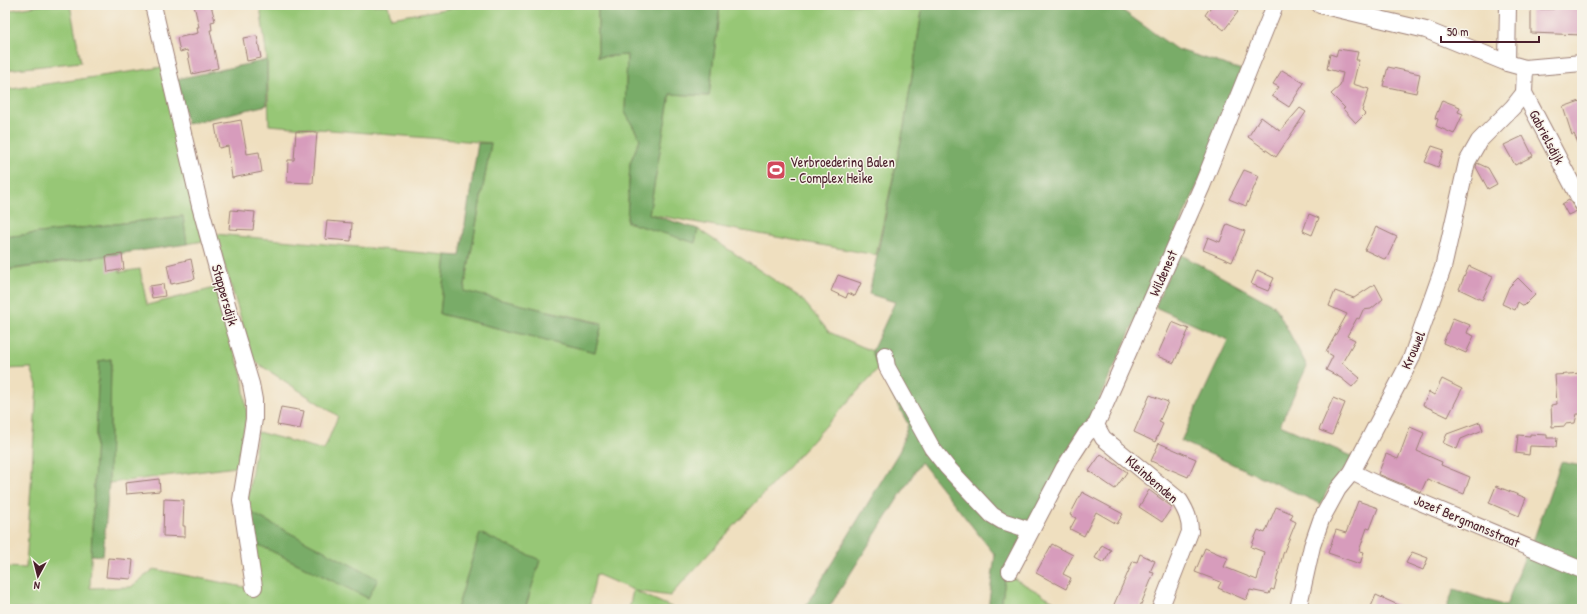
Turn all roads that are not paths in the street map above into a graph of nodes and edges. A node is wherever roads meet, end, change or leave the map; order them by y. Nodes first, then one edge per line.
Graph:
1 (153, 5) edge
2 (1275, 5) edge
3 (1320, 5) edge
4 (1508, 5) edge
5 (1507, 63) junction
6 (1582, 63) edge
7 (1525, 68) junction
8 (1524, 93) junction
9 (1582, 203) edge
10 (885, 355) dead end
11 (1096, 425) junction
12 (1352, 472) junction
13 (1030, 530) junction
14 (1582, 570) edge
15 (1010, 571) dead end
16 (254, 587) dead end
17 (1160, 609) edge
18 (1298, 609) edge

1 - 16 street, Stappersdijk
2 - 11 street, Wildenest
3 - 5 street
4 - 5 street
5 - 7 street
6 - 7 street
7 - 8 street, Gabrielsdijk
8 - 9 street, Gabrielsdijk
8 - 12 street, Krouwel
10 - 13 street
11 - 13 street, Wildenest
11 - 17 street, Kleinbemden
12 - 14 street, Jozef Bergmansstraat
12 - 18 street, Krouwel
13 - 15 street, Wildenest

